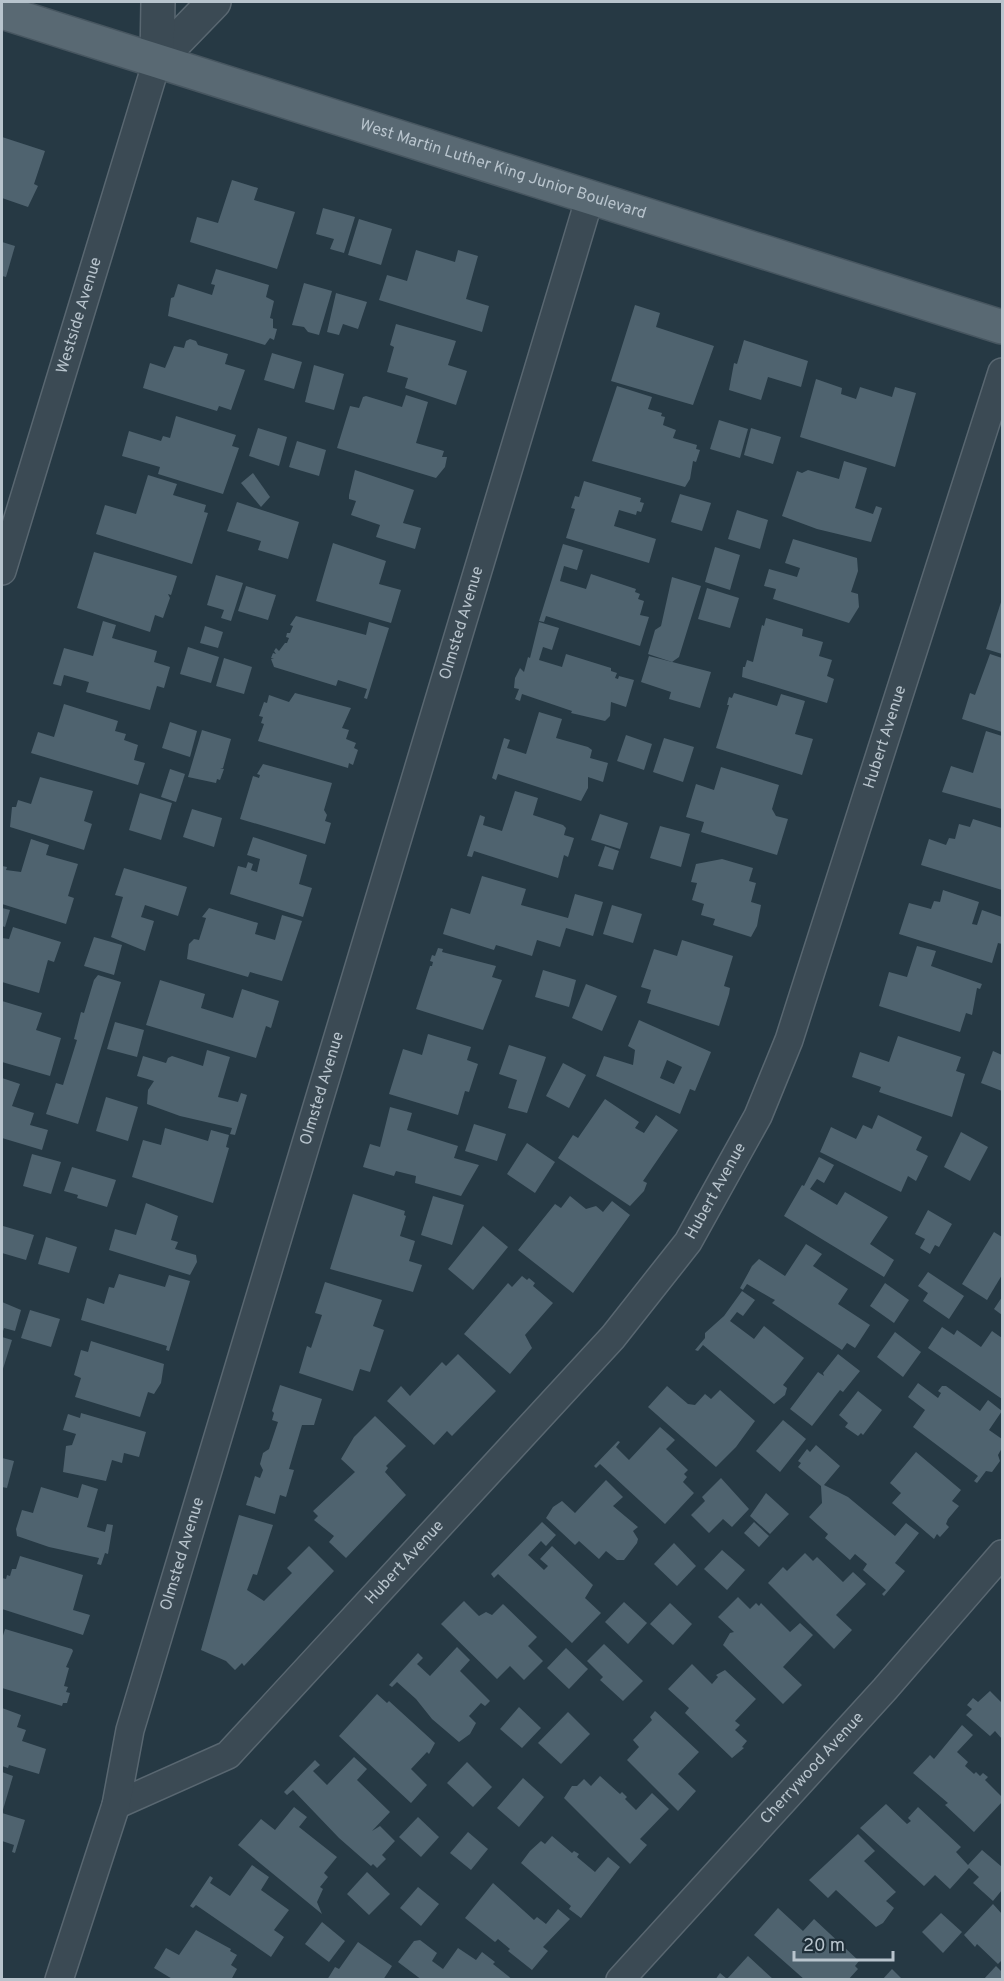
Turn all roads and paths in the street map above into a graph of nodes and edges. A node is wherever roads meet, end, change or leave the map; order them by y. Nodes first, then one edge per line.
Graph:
1 (158, 2) edge
2 (214, 2) edge
3 (2, 12) edge
4 (157, 61) junction
5 (590, 197) junction
6 (1002, 327) edge
7 (1002, 372) edge
8 (2, 571) edge
9 (1002, 1554) edge
10 (116, 1805) junction
11 (59, 1980) edge
12 (620, 1980) edge

1 - 4 street
2 - 4 street
3 - 4 main road, West Martin Luther King Junior Boulevard
4 - 5 main road, West Martin Luther King Junior Boulevard
4 - 8 street, Westside Avenue
5 - 6 main road, West Martin Luther King Junior Boulevard
5 - 10 street, Olmsted Avenue
7 - 10 street, Hubert Avenue
9 - 12 street, Cherrywood Avenue
10 - 11 street, Olmsted Avenue

